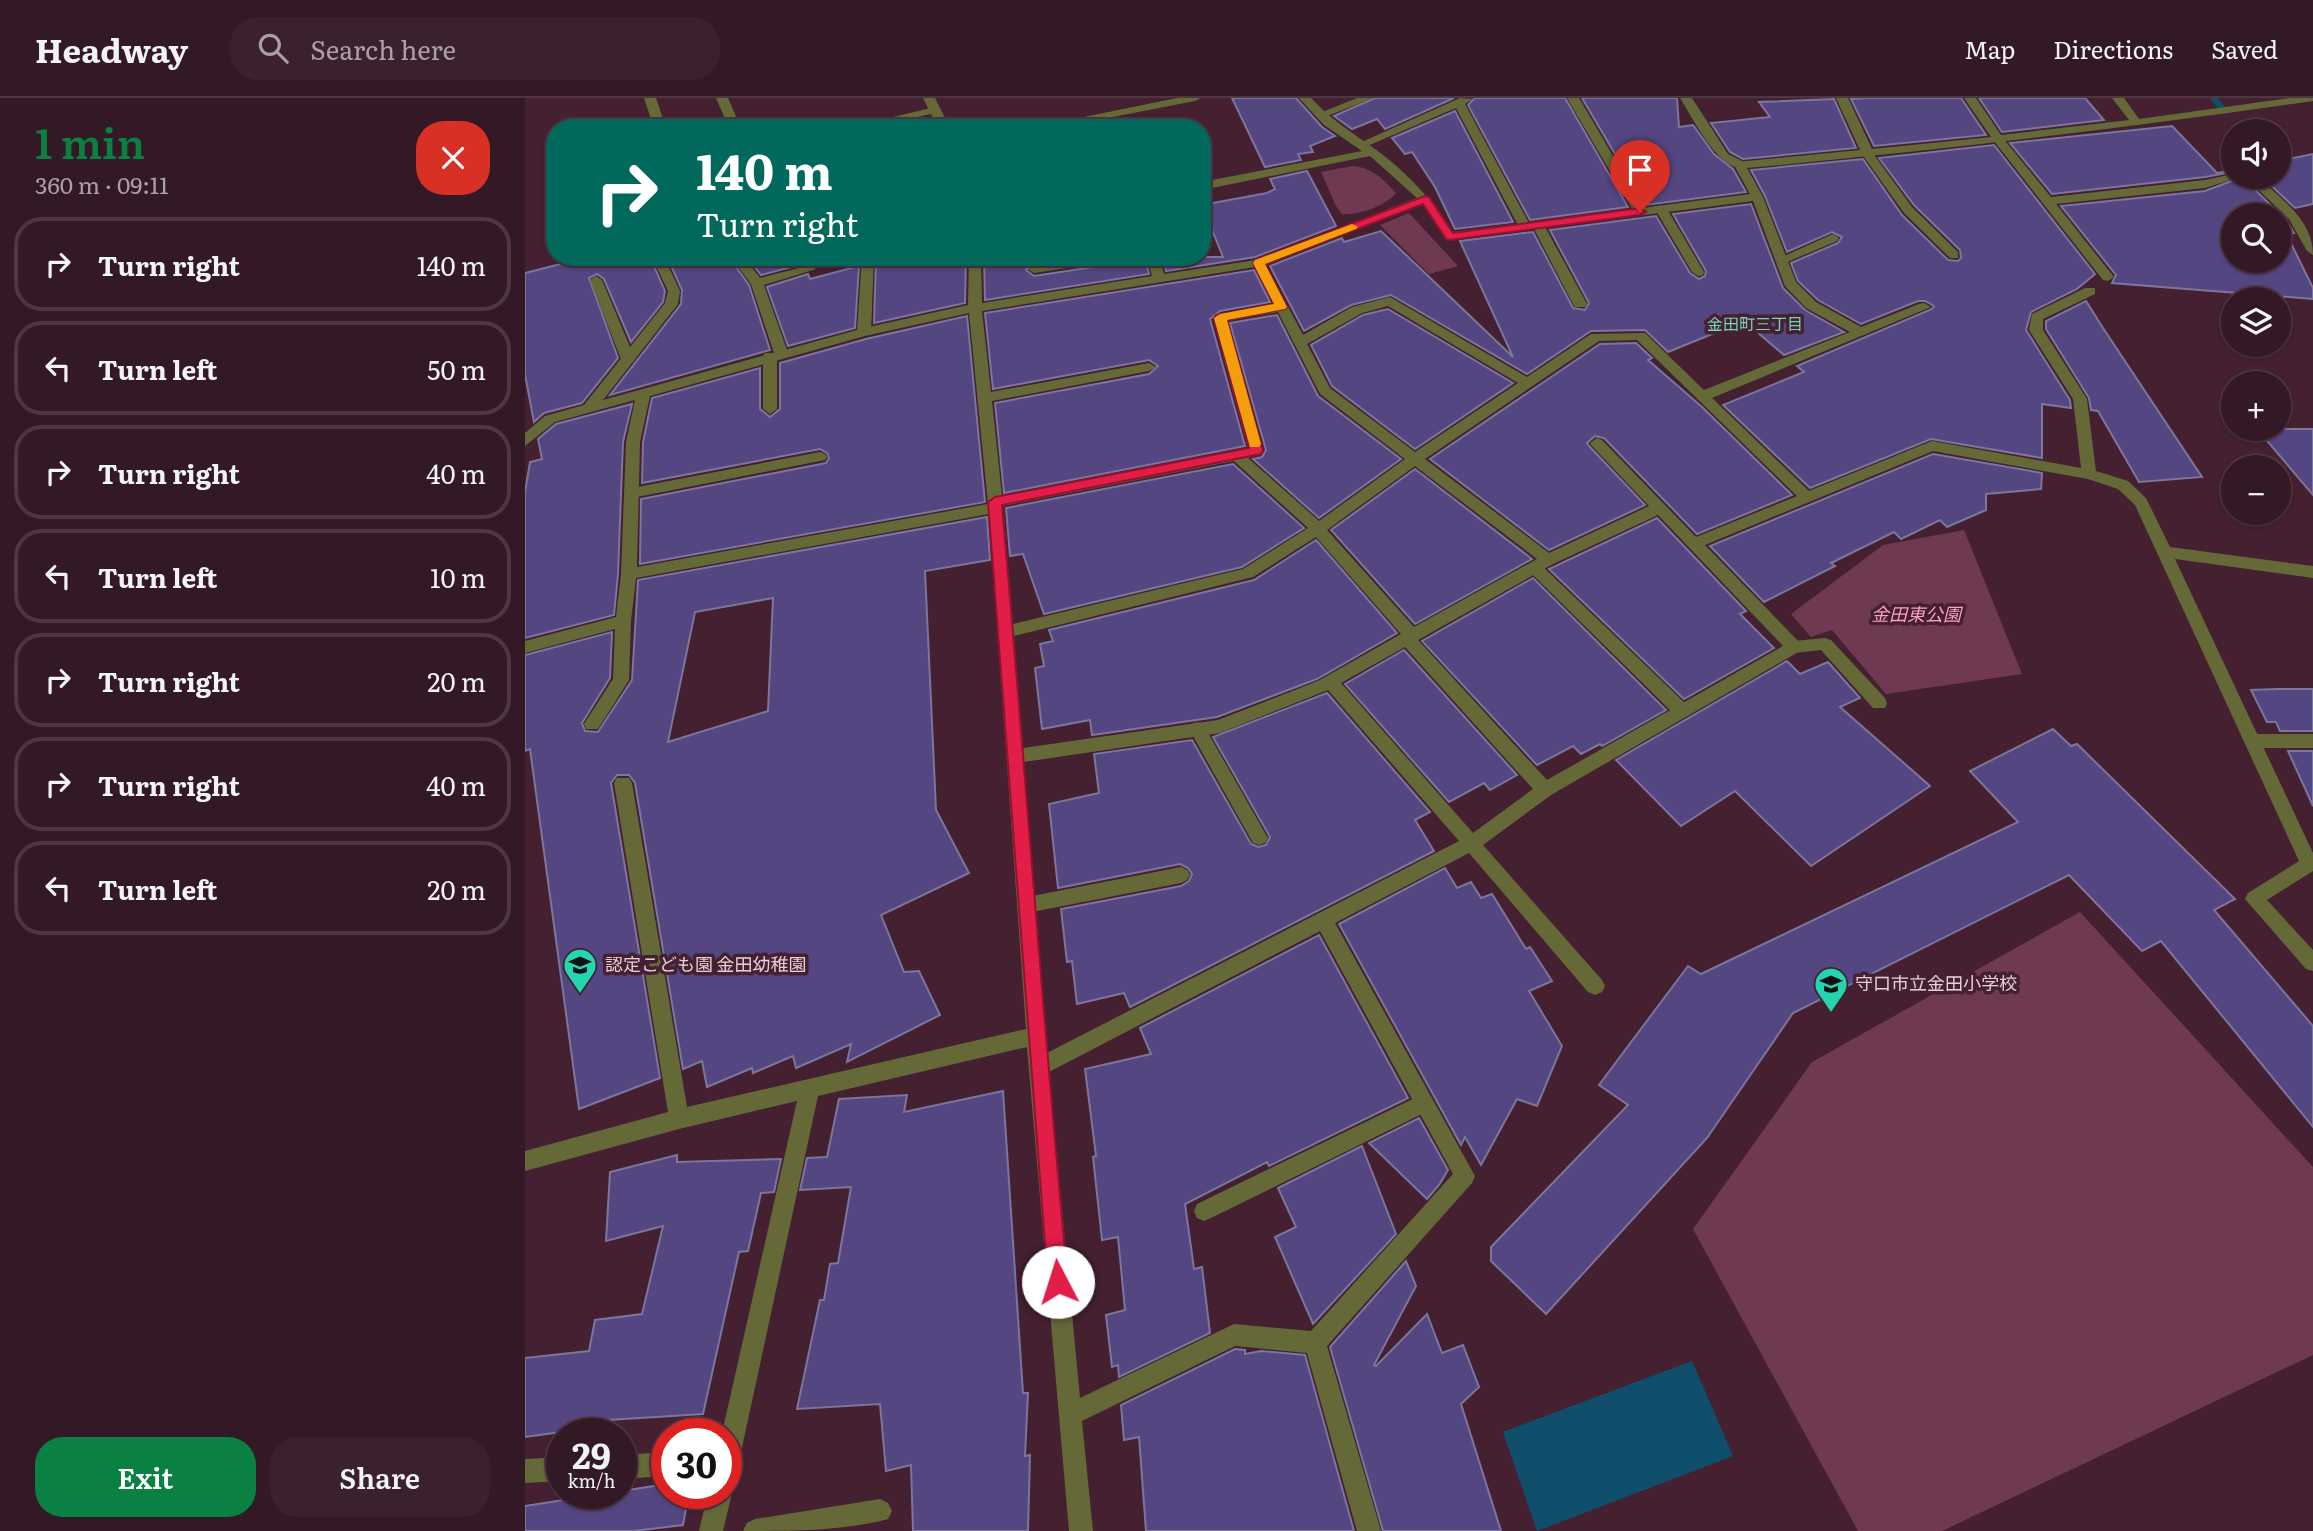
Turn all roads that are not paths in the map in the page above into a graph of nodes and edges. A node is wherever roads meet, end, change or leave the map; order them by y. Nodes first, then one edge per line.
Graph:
1 (650, 98) edge
2 (722, 98) edge
3 (929, 98) edge
4 (1195, 98) edge
5 (1305, 98) edge
6 (1367, 98) edge
7 (1573, 98) edge
8 (1686, 98) edge
9 (1842, 98) edge
10 (1970, 98) edge
11 (2118, 98) edge
12 (2313, 98) edge
13 (1465, 100) edge
14 (935, 110) junction
15 (1321, 115) junction
16 (657, 119) edge
17 (731, 119) edge
18 (894, 119) edge
19 (940, 119) edge
20 (1084, 119) edge
21 (2137, 122) junction
22 (1998, 139) junction
23 (1367, 148) junction
24 (1868, 154) junction
25 (1739, 166) junction
26 (2221, 180) edge
27 (1211, 184) edge
28 (2264, 189) edge
29 (1757, 197) junction
30 (1425, 199) junction
31 (2048, 201) junction
32 (1661, 209) junction
33 (1640, 212) junction
34 (1532, 226) junction
35 (1833, 238) dead end
36 (2313, 251) edge
37 (1954, 255) dead end
38 (1781, 260) junction
39 (1259, 263) junction
40 (662, 266) edge
41 (744, 266) edge
42 (868, 266) edge
43 (975, 266) edge
44 (1054, 266) edge
45 (1156, 266) edge
46 (810, 269) dead end
47 (1034, 269) dead end
48 (1698, 272) dead end
49 (2108, 277) dead end
50 (1159, 278) junction
51 (596, 280) dead end
52 (757, 283) junction
53 (2090, 291) dead end
54 (1580, 304) dead end
55 (1281, 307) junction
56 (1924, 307) dead end
57 (975, 308) junction
58 (864, 332) junction
59 (1861, 333) junction
60 (1300, 342) junction
61 (775, 354) junction
62 (628, 359) junction
63 (1149, 367) dead end
64 (1527, 383) junction
65 (644, 392) junction
66 (1703, 396) junction
67 (984, 398) junction
68 (590, 407) junction
69 (770, 409) dead end
70 (525, 441) edge
71 (1597, 443) dead end
72 (1237, 456) junction
73 (820, 457) dead end
74 (1415, 459) junction
75 (2089, 474) junction
76 (632, 493) junction
77 (1807, 497) junction
78 (995, 505) junction
79 (1659, 508) junction
80 (1318, 528) junction
81 (1693, 544) junction
82 (2164, 552) junction
83 (1541, 564) junction
84 (2313, 572) edge
85 (629, 574) junction
86 (623, 621) junction
87 (1006, 632) junction
88 (1410, 638) junction
89 (525, 647) edge
90 (1794, 647) junction
91 (1331, 682) junction
92 (1879, 703) dead end
93 (1682, 711) junction
94 (592, 724) dead end
95 (1197, 729) junction
96 (2252, 741) junction
97 (2313, 741) edge
98 (1017, 756) junction
99 (623, 783) dead end
100 (1545, 790) junction
101 (1259, 838) dead end
102 (1472, 843) junction
103 (1181, 875) dead end
104 (1027, 905) junction
105 (1324, 920) junction
106 (2313, 963) edge
107 (1595, 986) dead end
108 (1036, 1036) junction
109 (1039, 1067) junction
110 (810, 1089) junction
111 (1423, 1103) junction
112 (679, 1119) junction
113 (525, 1161) edge
114 (1204, 1211) dead end
115 (1315, 1343) junction
116 (1070, 1415) junction
117 (737, 1418) edge
118 (546, 1470) edge
119 (525, 1471) edge
120 (716, 1509) edge
121 (880, 1511) dead end
122 (846, 1524) edge
123 (711, 1531) edge
124 (755, 1531) edge
125 (1081, 1531) edge
126 (1369, 1531) edge

1 - 16 street
2 - 17 street
3 - 14 street
4 - 20 street
5 - 15 street
6 - 15 street
7 - 33 street
8 - 25 street
9 - 24 street
10 - 22 street
11 - 21 street
12 - 21 street
13 - 23 street
13 - 34 street
14 - 18 street
14 - 19 street
15 - 23 street
21 - 22 street
22 - 24 street
22 - 31 street
23 - 27 street
23 - 30 street
24 - 25 street
24 - 37 street
25 - 29 street
26 - 31 street
28 - 36 street
29 - 32 street
29 - 38 street
30 - 34 street
30 - 39 street
31 - 49 street
32 - 33 street
32 - 48 street
33 - 34 street
34 - 54 street
35 - 38 street
38 - 59 street
39 - 50 street
39 - 55 street
40 - 62 street
41 - 52 street
42 - 58 street
43 - 57 street
44 - 47 street
45 - 50 street
46 - 52 street
50 - 57 street
51 - 62 street
52 - 61 street
53 - 75 street
55 - 60 street
55 - 72 street
56 - 59 street
57 - 58 street
57 - 67 street
58 - 61 street
59 - 66 street
60 - 64 street
60 - 74 street
61 - 65 street
61 - 69 street
62 - 68 street
63 - 67 street
64 - 66 street
64 - 74 street
65 - 68 street
65 - 76 street
66 - 77 street
67 - 78 street
68 - 70 street
71 - 79 street
72 - 78 street
72 - 80 street
73 - 76 street
74 - 80 street
74 - 83 street
75 - 77 street
75 - 82 street
76 - 85 street
77 - 81 street
78 - 85 street
78 - 87 street
79 - 81 street
79 - 83 street
80 - 87 street
80 - 88 street
81 - 90 street
82 - 84 street
82 - 96 street
83 - 88 street
83 - 93 street
85 - 86 street
86 - 89 street
86 - 94 street
87 - 98 street
88 - 91 street
88 - 100 street
90 - 92 street
90 - 93 street
91 - 95 street
91 - 102 street
93 - 100 street
95 - 98 street
95 - 101 street
96 - 97 street
96 - 106 street
98 - 104 street
99 - 112 street
100 - 102 street
102 - 105 street
102 - 107 street
103 - 104 street
104 - 108 street
105 - 109 street
105 - 111 street
108 - 109 street
108 - 110 street
109 - 116 street
110 - 112 street
110 - 117 street
111 - 114 street
111 - 115 street
112 - 113 street
115 - 116 street
115 - 126 street
116 - 125 street
118 - 119 street
120 - 123 street
121 - 122 street
122 - 124 street

